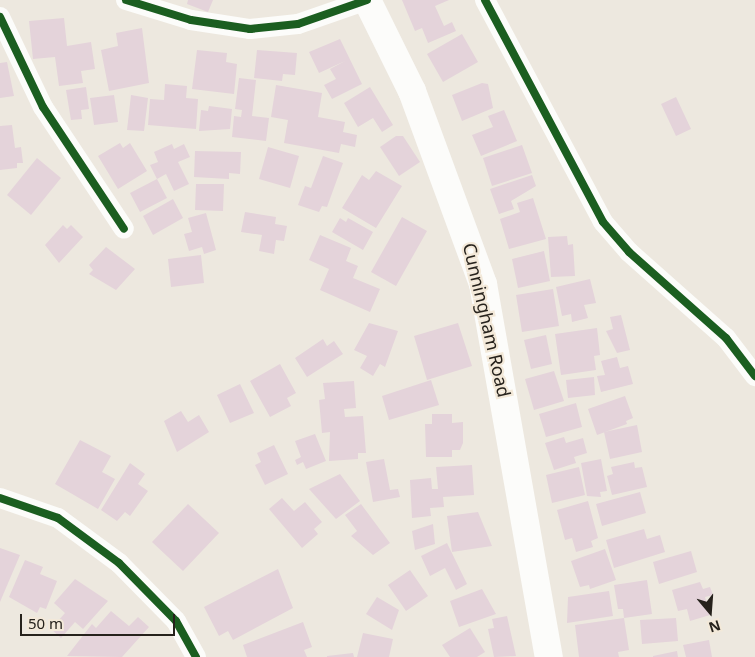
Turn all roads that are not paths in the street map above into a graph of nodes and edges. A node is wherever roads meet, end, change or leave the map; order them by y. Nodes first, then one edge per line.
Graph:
1 (126, 0) edge
2 (367, 0) edge
3 (485, 0) edge
4 (0, 17) edge
5 (124, 229) dead end
6 (755, 376) edge
7 (0, 498) edge
8 (196, 657) edge
9 (549, 657) edge

1 - 2 street
2 - 9 main road, Cunningham Road
3 - 6 street
4 - 5 street
7 - 8 street

